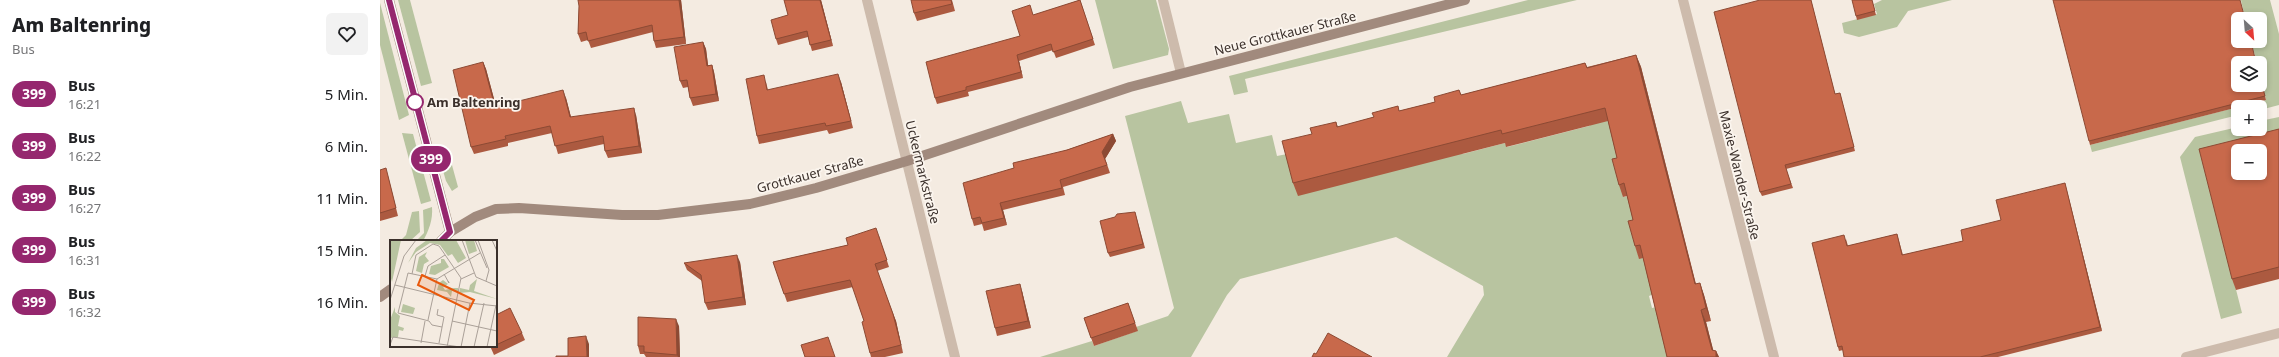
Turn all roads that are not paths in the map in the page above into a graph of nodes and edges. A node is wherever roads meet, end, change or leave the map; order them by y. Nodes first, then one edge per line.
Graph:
1 (389, 0) edge
2 (866, 0) edge
3 (1163, 0) edge
4 (1465, 0) edge
5 (1683, 0) edge
6 (1181, 73) junction
7 (907, 161) junction
8 (450, 232) junction
9 (442, 240) edge
10 (390, 289) edge
11 (380, 297) edge
12 (2279, 334) edge
13 (954, 354) edge
14 (1774, 357) edge
15 (2186, 357) edge

1 - 8 street
2 - 7 street, Uckermarkstraße
3 - 6 street
4 - 6 street, Neue Grottkauer Straße
5 - 14 street, Maxie-Wander-Straße
6 - 7 street, Grottkauer Straße
7 - 8 street, Grottkauer Straße
7 - 13 street, Uckermarkstraße
8 - 9 street, Grottkauer Straße
10 - 11 street
12 - 15 street

